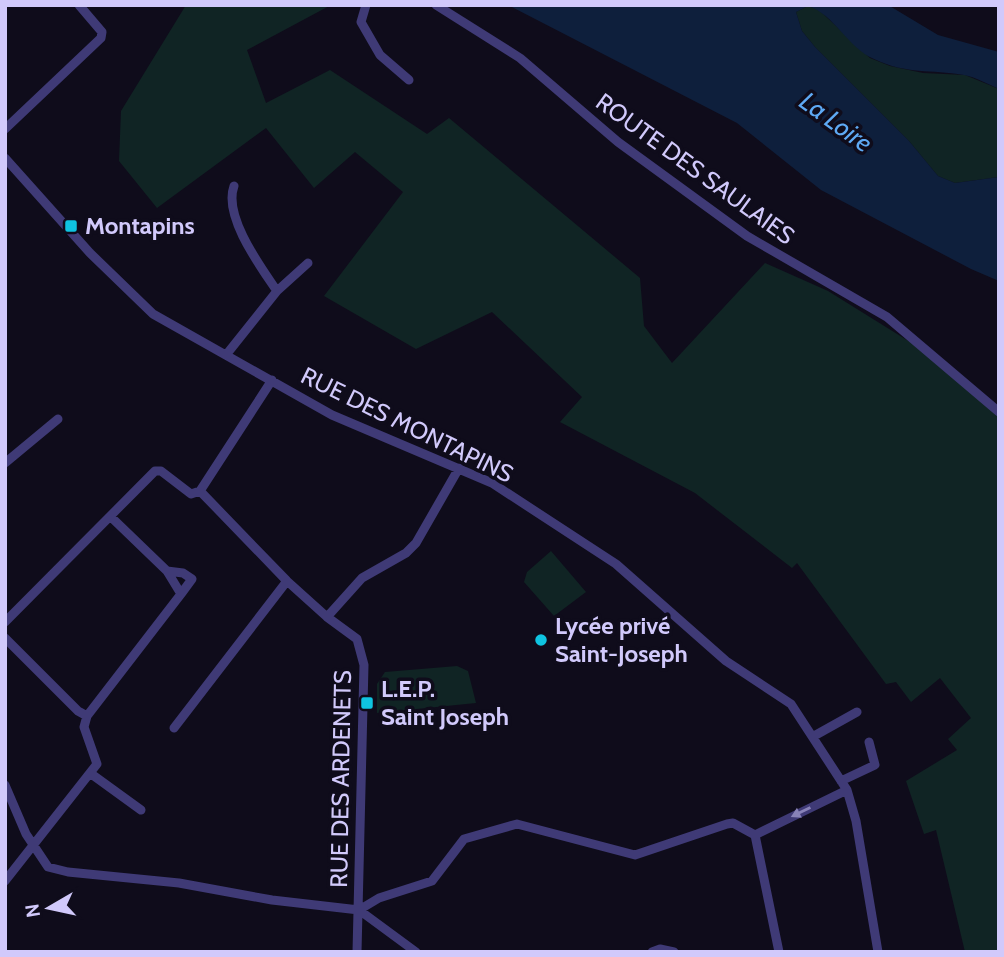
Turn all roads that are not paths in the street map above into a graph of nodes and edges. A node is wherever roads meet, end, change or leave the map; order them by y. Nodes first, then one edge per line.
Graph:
1 (79, 5) edge
2 (366, 5) edge
3 (436, 5) edge
4 (409, 80) dead end
5 (5, 129) edge
6 (5, 158) edge
7 (234, 186) dead end
8 (308, 263) dead end
9 (276, 291) junction
10 (226, 355) junction
11 (272, 380) junction
12 (999, 412) edge
13 (58, 419) dead end
14 (5, 463) edge
15 (459, 468) junction
16 (200, 491) junction
17 (111, 517) junction
18 (167, 571) junction
19 (287, 581) junction
20 (181, 594) junction
21 (327, 617) junction
22 (5, 622) edge
23 (5, 638) edge
24 (857, 712) dead end
25 (87, 716) junction
26 (174, 727) dead end
27 (814, 736) junction
28 (869, 742) dead end
29 (90, 773) junction
30 (5, 785) edge
31 (844, 785) junction
32 (141, 810) dead end
33 (755, 835) junction
34 (33, 844) junction
35 (5, 881) edge
36 (359, 909) junction
37 (357, 952) edge
38 (416, 952) edge
39 (652, 952) edge
40 (674, 952) edge
41 (779, 952) edge
42 (878, 952) edge

1 - 5 street
2 - 4 street
3 - 12 street, ROUTE DES SAULAIES
6 - 10 street, RUE DES MONTAPINS
7 - 9 street
8 - 9 street
9 - 10 street
10 - 11 street, RUE DES MONTAPINS
11 - 15 street, RUE DES MONTAPINS
11 - 16 street
13 - 14 street
15 - 21 street
15 - 27 street, RUE DES MONTAPINS
16 - 17 street
16 - 19 street, RUE DES ARDENETS
17 - 18 street
17 - 22 street
18 - 20 street
18 - 20 street
19 - 21 street, RUE DES ARDENETS
19 - 26 street
20 - 25 street
21 - 36 street, RUE DES ARDENETS
23 - 25 street
24 - 27 street
25 - 29 street
27 - 31 street, RUE DES MONTAPINS
28 - 31 street
29 - 32 street
29 - 34 street
30 - 34 street
31 -> 33 street
31 - 42 street, RUE DES MONTAPINS
33 - 36 street
33 - 41 street
34 - 35 street
34 - 36 street
36 - 37 street, RUE DES ARDENETS
36 - 38 street
39 - 40 street

